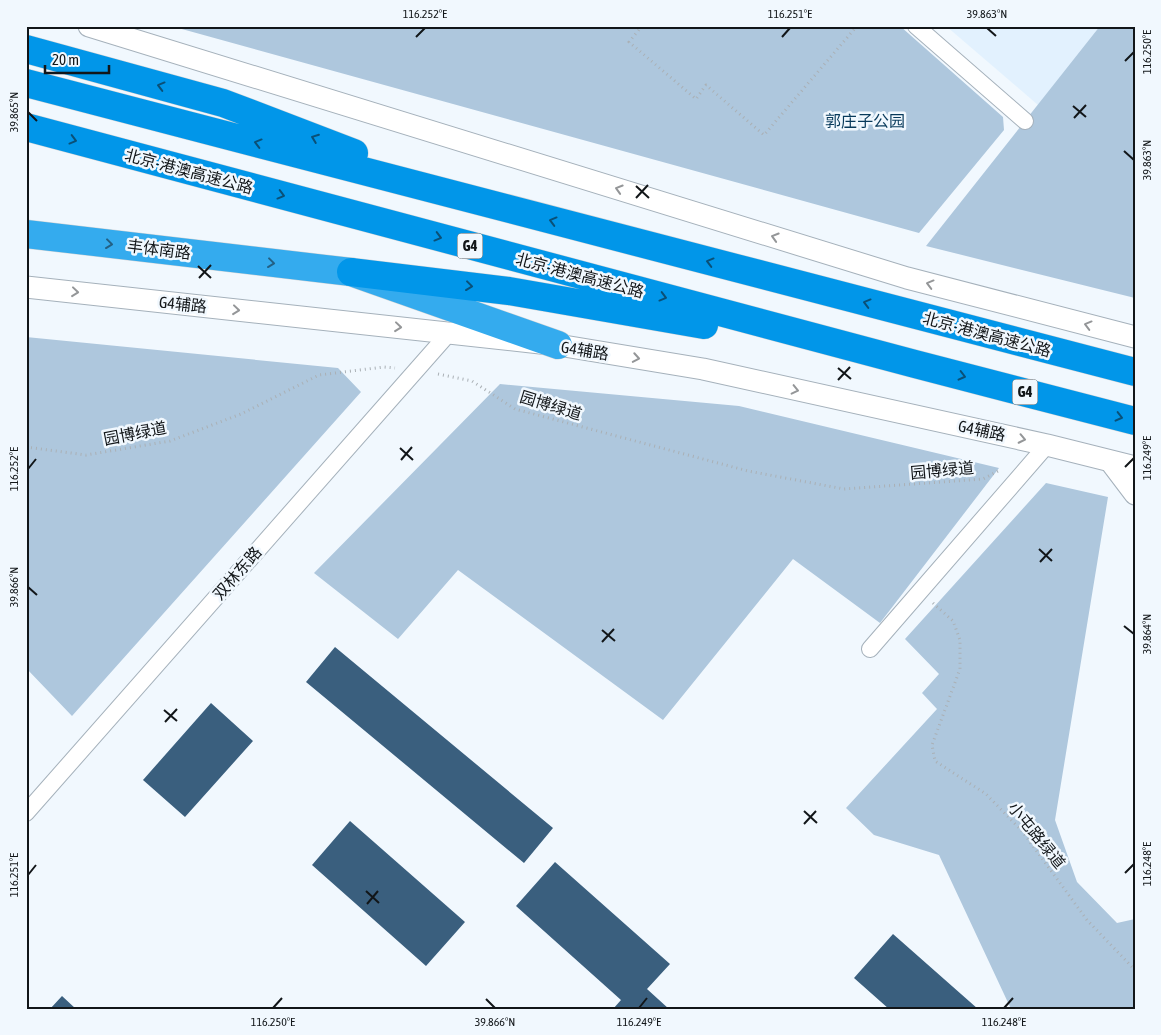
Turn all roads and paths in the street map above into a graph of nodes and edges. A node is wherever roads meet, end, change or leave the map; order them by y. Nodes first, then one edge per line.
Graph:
1 (89, 26) edge
2 (642, 26) edge
3 (857, 26) edge
4 (916, 26) edge
5 (26, 49) edge
6 (26, 83) edge
7 (1025, 121) dead end
8 (26, 128) edge
9 (491, 205) junction
10 (26, 234) edge
11 (351, 272) junction
12 (26, 287) edge
13 (449, 333) junction
14 (1135, 337) edge
15 (558, 345) junction
16 (914, 364) junction
17 (416, 370) junction
18 (1135, 372) edge
19 (1135, 421) edge
20 (1047, 445) junction
21 (26, 447) edge
22 (1110, 461) junction
23 (1007, 466) dead end
24 (1135, 467) edge
25 (1135, 494) edge
26 (920, 591) junction
27 (870, 648) dead end
28 (26, 813) edge
29 (1135, 970) edge

14 -> 1 street
2 - 3 path
4 - 7 street
9 -> 5 highway
9 -> 6 highway, 北京-港澳高速公路
8 -> 16 highway, 北京-港澳高速公路 / G4
18 -> 9 highway, 北京-港澳高速公路
10 -> 11 highway, 丰体南路
11 - 15 highway, 丰体南路
11 -> 16 highway
12 -> 13 street, G4辅路
13 - 15 street, G4辅路
13 - 17 street, 双林东路
15 -> 20 street, G4辅路
16 -> 19 highway, 北京-港澳高速公路 / G4
17 - 21 path, 园博绿道
17 - 23 path, 园博绿道
17 - 28 street, 双林东路
20 - 22 street, G4辅路
20 - 26 street
22 - 24 street, G4辅路
22 - 25 street
26 - 27 street
26 - 29 path, 小屯路绿道

